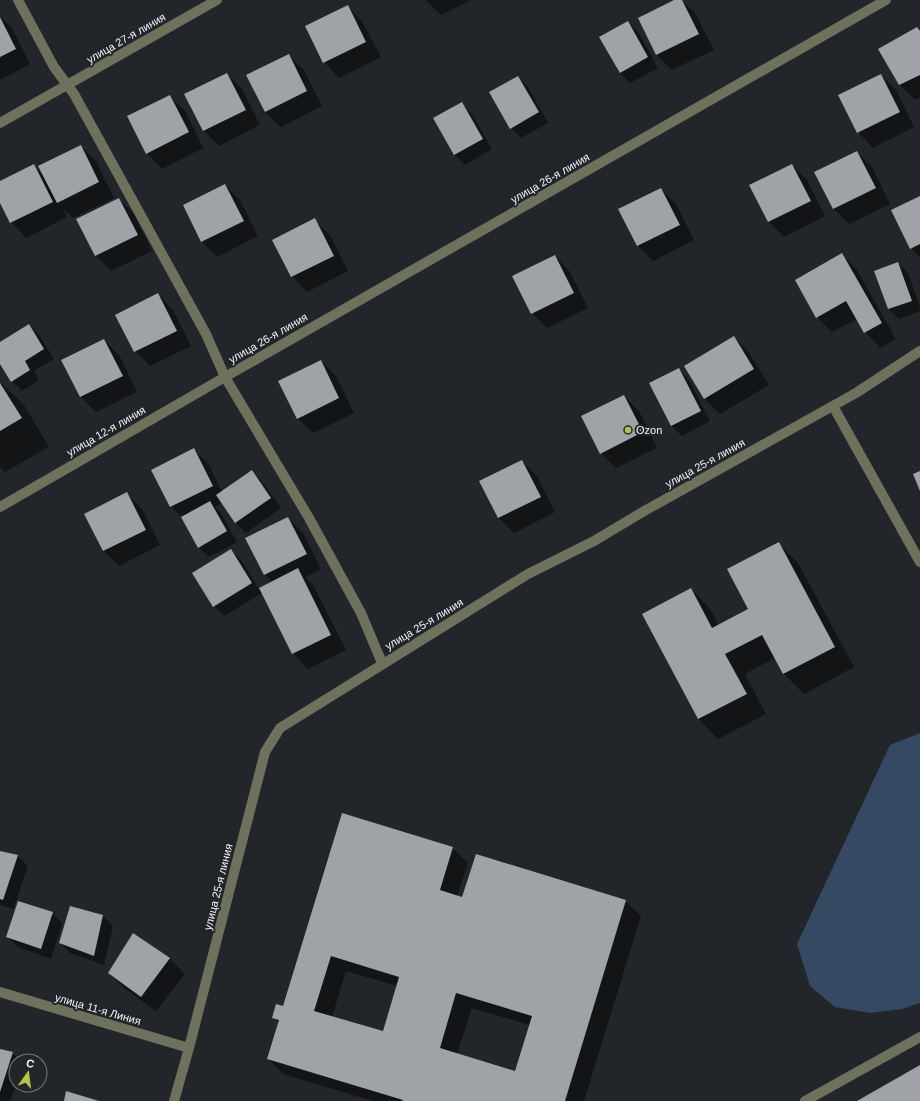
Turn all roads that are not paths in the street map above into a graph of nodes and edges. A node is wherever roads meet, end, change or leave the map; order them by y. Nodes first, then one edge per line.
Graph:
1 (18, 0) edge
2 (217, 0) edge
3 (886, 0) edge
4 (67, 85) junction
5 (0, 124) edge
6 (920, 351) edge
7 (225, 377) junction
8 (833, 406) junction
9 (0, 507) edge
10 (920, 562) edge
11 (382, 663) junction
12 (0, 992) edge
13 (920, 1036) edge
14 (189, 1048) junction
15 (174, 1101) edge
16 (805, 1101) edge

1 - 4 street
2 - 4 street, улица 27-я линия
3 - 7 street, улица 26-я линия
4 - 5 street, улица 27-я линия
4 - 7 street
6 - 8 street, улица 25-я линия
7 - 9 street, улица 12-я линия
7 - 11 street
8 - 10 street
8 - 11 street, улица 25-я линия
11 - 14 street, улица 25-я линия
12 - 14 street, улица 11-я Линия
13 - 16 street
14 - 15 street, улица 25-я линия

